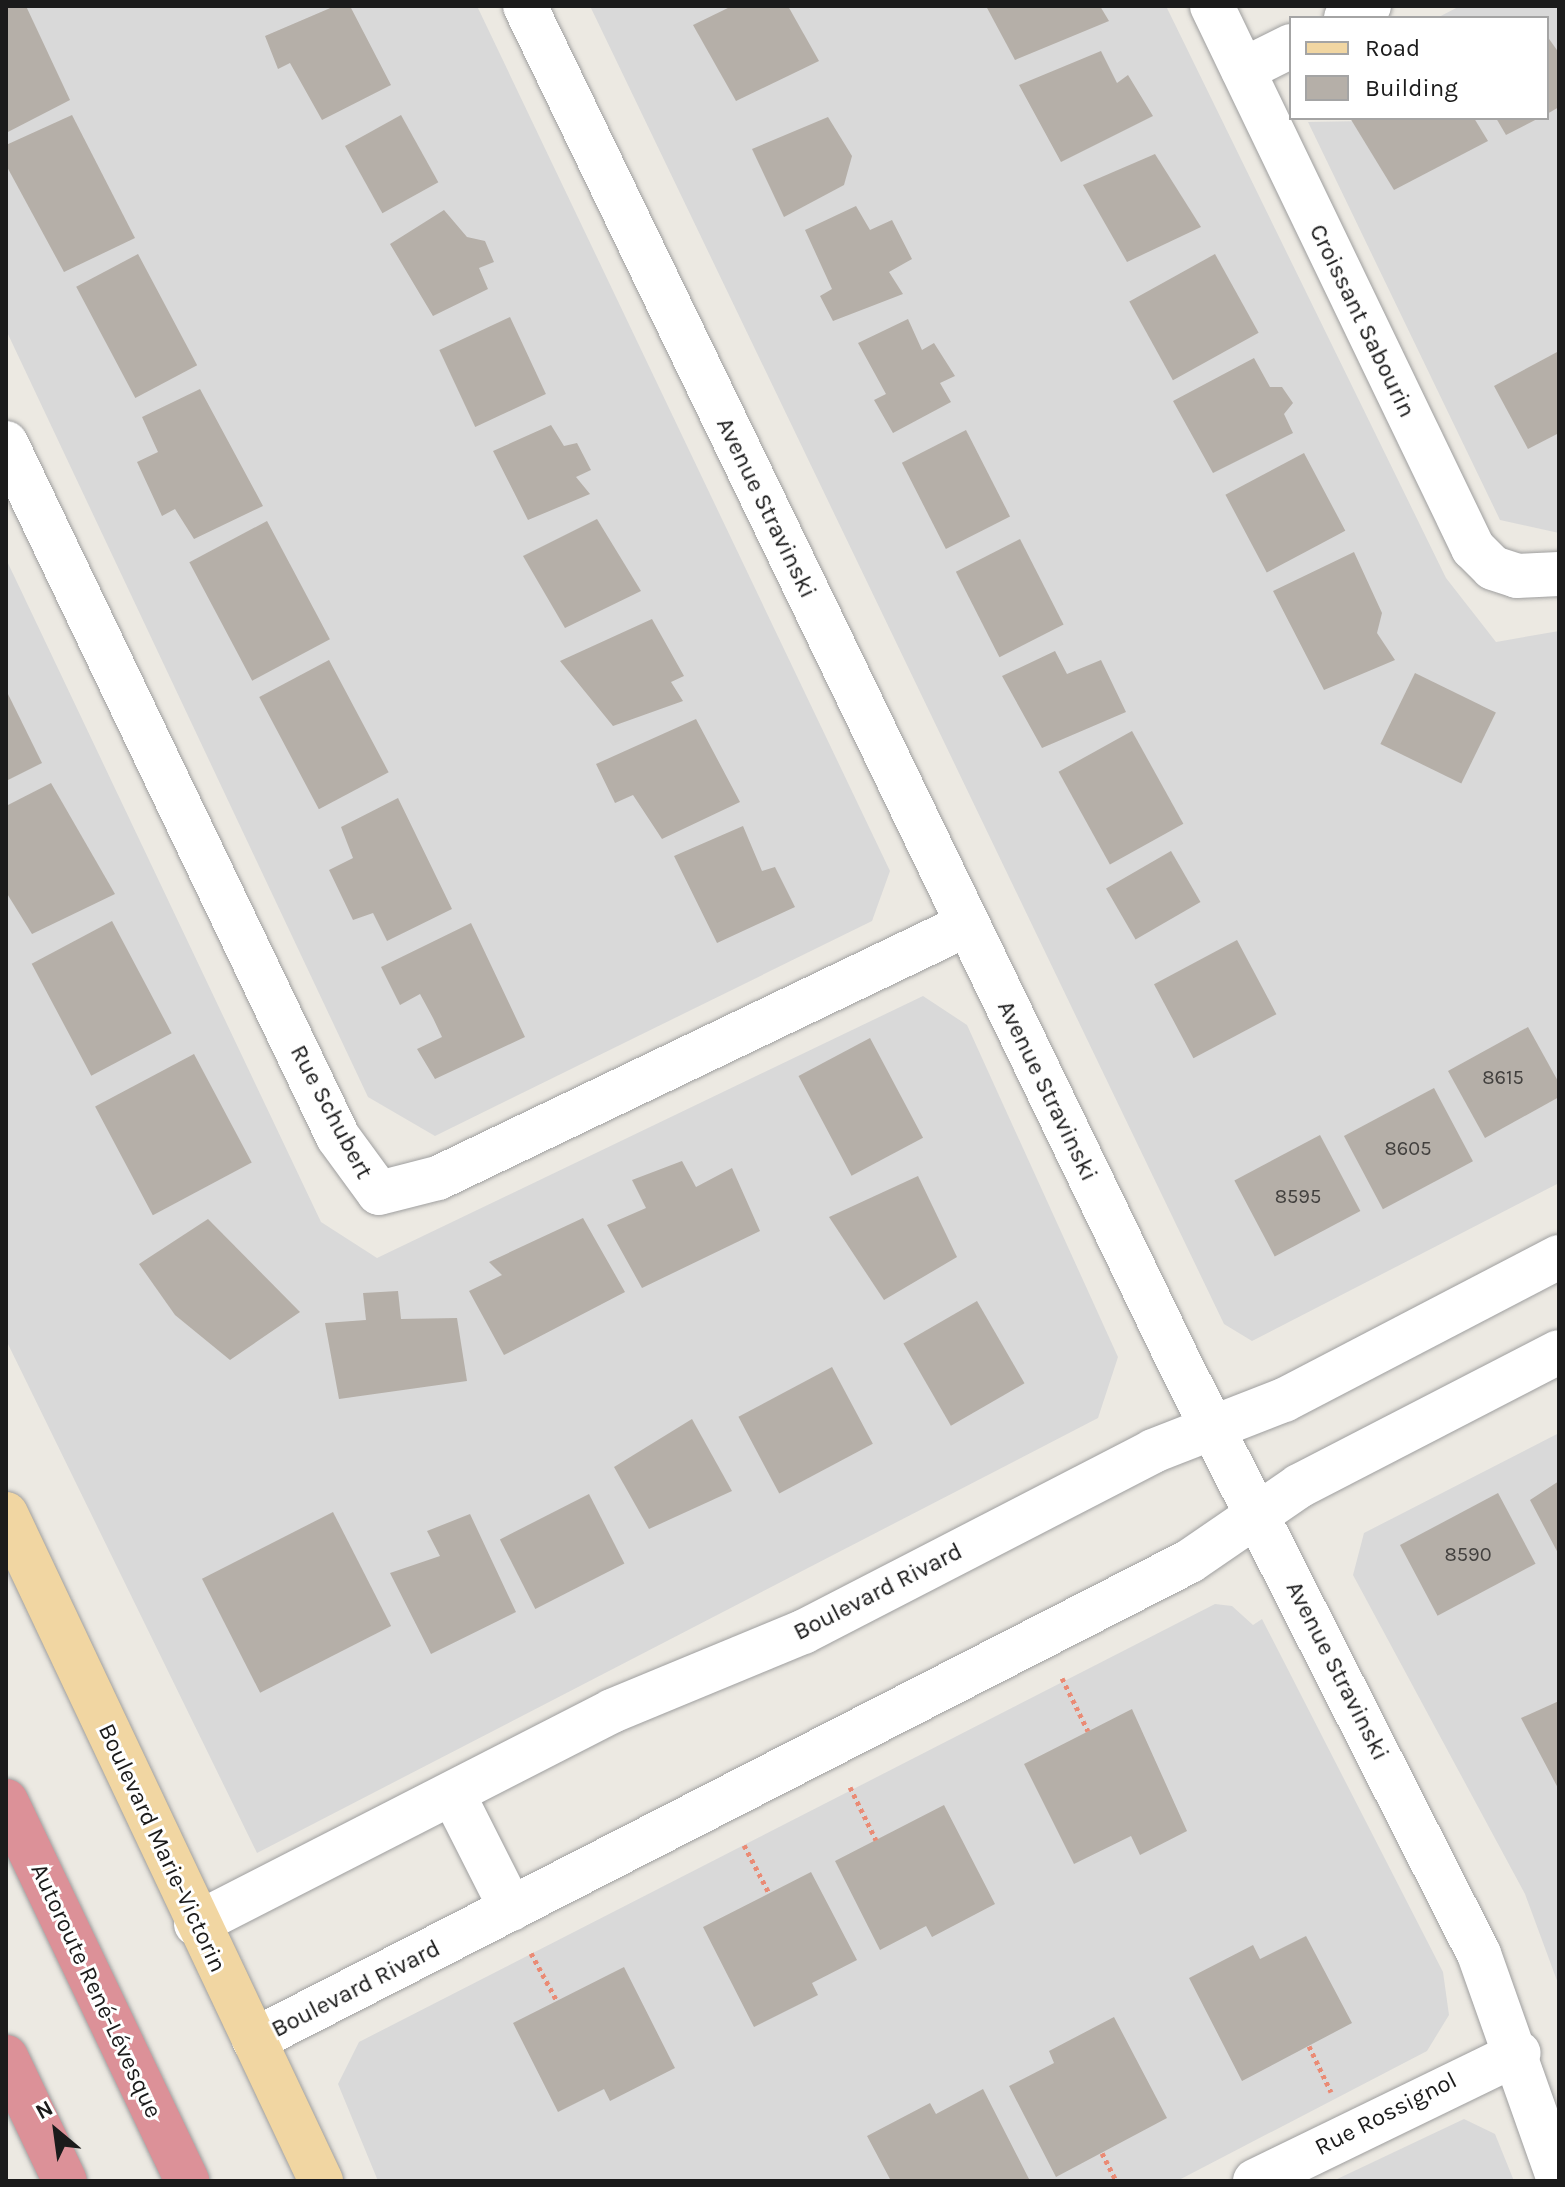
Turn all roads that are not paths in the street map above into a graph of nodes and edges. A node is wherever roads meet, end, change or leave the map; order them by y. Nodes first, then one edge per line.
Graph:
1 (525, 6) edge
2 (1212, 6) edge
3 (1369, 6) edge
4 (1350, 16) edge
5 (1289, 47) edge
6 (1243, 70) junction
7 (6, 443) edge
8 (1559, 574) edge
9 (966, 925) junction
10 (1559, 1257) edge
11 (1559, 1352) edge
12 (1213, 1430) junction
13 (6, 1514) edge
14 (1259, 1515) junction
15 (453, 1794) junction
16 (6, 1801) edge
17 (511, 1909) junction
18 (196, 1924) junction
19 (254, 2040) junction
20 (1519, 2053) junction
21 (6, 2057) edge
22 (1559, 2180) edge
23 (65, 2181) edge
24 (187, 2181) edge
25 (321, 2181) edge
26 (1255, 2181) edge

1 - 9 street, Avenue Stravinski
2 - 6 street, Croissant Sabourin
3 - 4 street
5 - 6 street
6 - 8 street, Croissant Sabourin
7 - 9 street, Rue Schubert
9 - 12 street, Avenue Stravinski
10 - 12 street, Boulevard Rivard
11 - 14 street, Boulevard Rivard
12 - 14 street, Avenue Stravinski
12 - 15 street, Boulevard Rivard
13 - 18 main road, Boulevard Marie-Victorin
14 - 17 street, Boulevard Rivard
14 - 20 street, Avenue Stravinski
15 - 17 street
15 - 18 street, Boulevard Rivard
16 - 24 highway, Autoroute René-Lévesque
17 - 19 street, Boulevard Rivard
18 - 19 main road, Boulevard Marie-Victorin
19 - 25 main road, Boulevard Marie-Victorin
20 - 22 street, Avenue Stravinski
20 - 26 street, Rue Rossignol
21 - 23 highway

